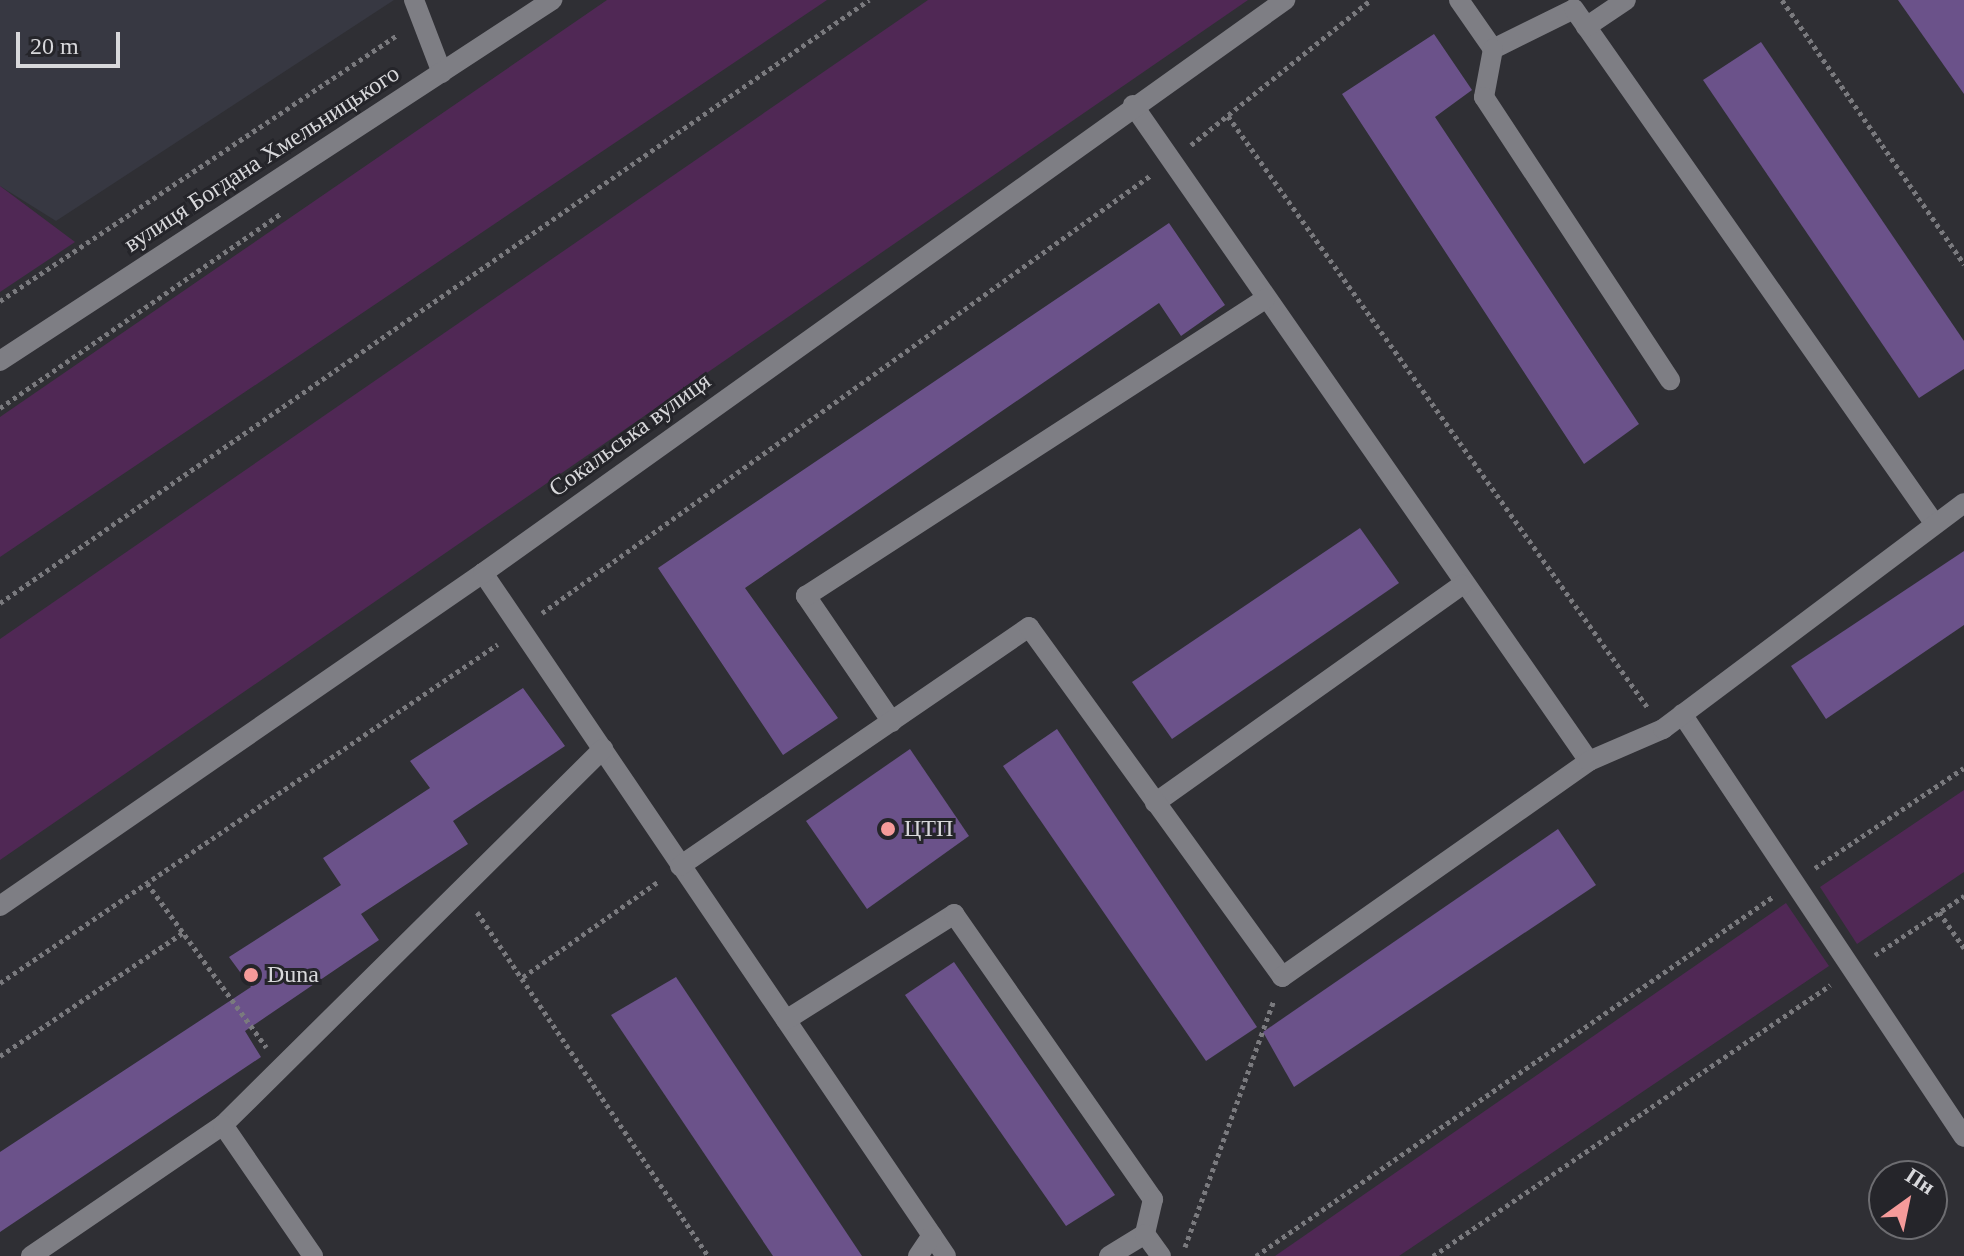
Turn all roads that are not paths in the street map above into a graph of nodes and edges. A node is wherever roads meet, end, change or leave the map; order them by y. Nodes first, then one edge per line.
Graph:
1 (552, 0) edge
2 (1285, 0) edge
3 (1459, 0) edge
4 (1626, 0) edge
5 (418, 10) edge
6 (1586, 27) junction
7 (1493, 49) junction
8 (442, 73) junction
9 (1133, 105) junction
10 (1265, 299) junction
11 (3, 357) edge
12 (1670, 380) dead end
13 (1964, 503) edge
14 (1934, 523) junction
15 (483, 573) junction
16 (1462, 585) junction
17 (1682, 714) junction
18 (892, 722) junction
19 (603, 749) junction
20 (1589, 761) junction
21 (1155, 803) junction
22 (680, 866) junction
23 (0, 906) edge
24 (786, 1020) junction
25 (223, 1125) junction
26 (1964, 1137) edge
27 (1145, 1234) junction
28 (932, 1235) junction
29 (31, 1256) edge
30 (313, 1256) edge
31 (918, 1256) edge
32 (946, 1256) edge
33 (1109, 1256) edge
34 (1161, 1256) edge

1 - 8 street, вулиця Богдана Хмельницького
2 - 9 street, Сокальська вулиця
3 - 7 street
4 - 6 street
5 - 8 street
6 - 7 street
6 - 14 street
7 - 12 street
8 - 11 street, вулиця Богдана Хмельницького
9 - 10 street
9 - 15 street, Сокальська вулиця
10 - 16 street
10 - 18 street
13 - 14 street
14 - 17 street
15 - 19 street
15 - 23 street, Сокальська вулиця
16 - 20 street
16 - 21 street
17 - 20 street
17 - 26 street
18 - 21 street
18 - 22 street
19 - 22 street
19 - 25 street
20 - 21 street
22 - 24 street
24 - 27 street
24 - 28 street
25 - 29 street
25 - 30 street
27 - 33 street
27 - 34 street
28 - 31 street
28 - 32 street

